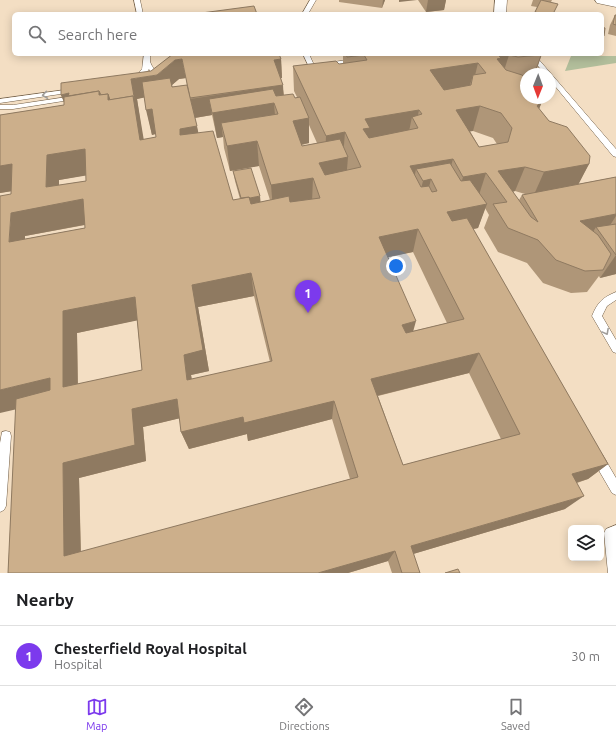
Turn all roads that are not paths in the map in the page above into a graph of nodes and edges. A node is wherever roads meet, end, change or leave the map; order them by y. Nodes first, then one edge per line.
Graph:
1 (137, 0) edge
2 (313, 0) edge
3 (501, 0) edge
4 (601, 0) edge
5 (616, 3) edge
6 (140, 12) edge
7 (306, 12) edge
8 (500, 12) edge
9 (146, 56) edge
10 (307, 56) edge
11 (533, 56) edge
12 (360, 60) edge
13 (148, 64) junction
14 (543, 68) edge
15 (130, 82) edge
16 (556, 83) edge
17 (147, 84) edge
18 (76, 90) edge
19 (84, 96) edge
20 (0, 101) edge
21 (38, 104) junction
22 (0, 107) edge
23 (7, 114) edge
24 (616, 154) edge
25 (616, 296) edge
26 (616, 349) edge
27 (6, 436) dead end
28 (592, 448) edge
29 (616, 489) edge
30 (0, 506) edge
31 (616, 531) edge
32 (614, 573) edge

1 - 6 lane
2 - 7 lane
3 - 8 street
4 - 5 street
9 - 13 lane
10 - 12 lane
11 - 14 lane
13 - 15 lane
13 - 17 lane
16 - 24 lane
18 -> 20 lane
19 - 21 lane
21 - 22 lane
21 - 23 lane
25 -> 26 lane
27 - 30 lane
28 - 29 lane
31 - 32 lane

